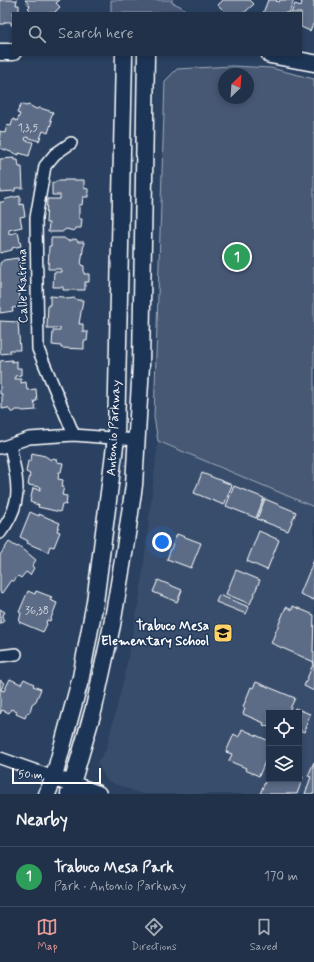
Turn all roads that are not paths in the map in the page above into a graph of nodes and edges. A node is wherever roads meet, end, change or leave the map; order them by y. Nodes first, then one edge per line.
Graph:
1 (0, 52) edge
2 (12, 52) edge
3 (124, 56) edge
4 (146, 56) edge
5 (276, 56) edge
6 (314, 63) edge
7 (70, 143) dead end
8 (74, 434) junction
9 (116, 438) junction
10 (137, 440) junction
11 (5, 447) edge
12 (0, 533) edge
13 (16, 654) dead end
14 (0, 656) edge
15 (0, 758) edge
16 (54, 777) junction
17 (71, 789) edge
18 (47, 794) edge
19 (98, 794) edge

1 - 2 main road
3 - 9 main road, Antonio Parkway
4 - 10 main road, Antonio Parkway
5 - 6 main road
7 - 8 street, Calle Katrina
8 - 9 street
8 - 11 street
9 - 10 street
9 - 16 main road, Antonio Parkway
10 - 17 main road, Antonio Parkway
11 - 12 street
13 - 14 street
15 - 16 street
16 - 17 main road
16 - 18 main road, Antonio Parkway
17 - 19 main road

